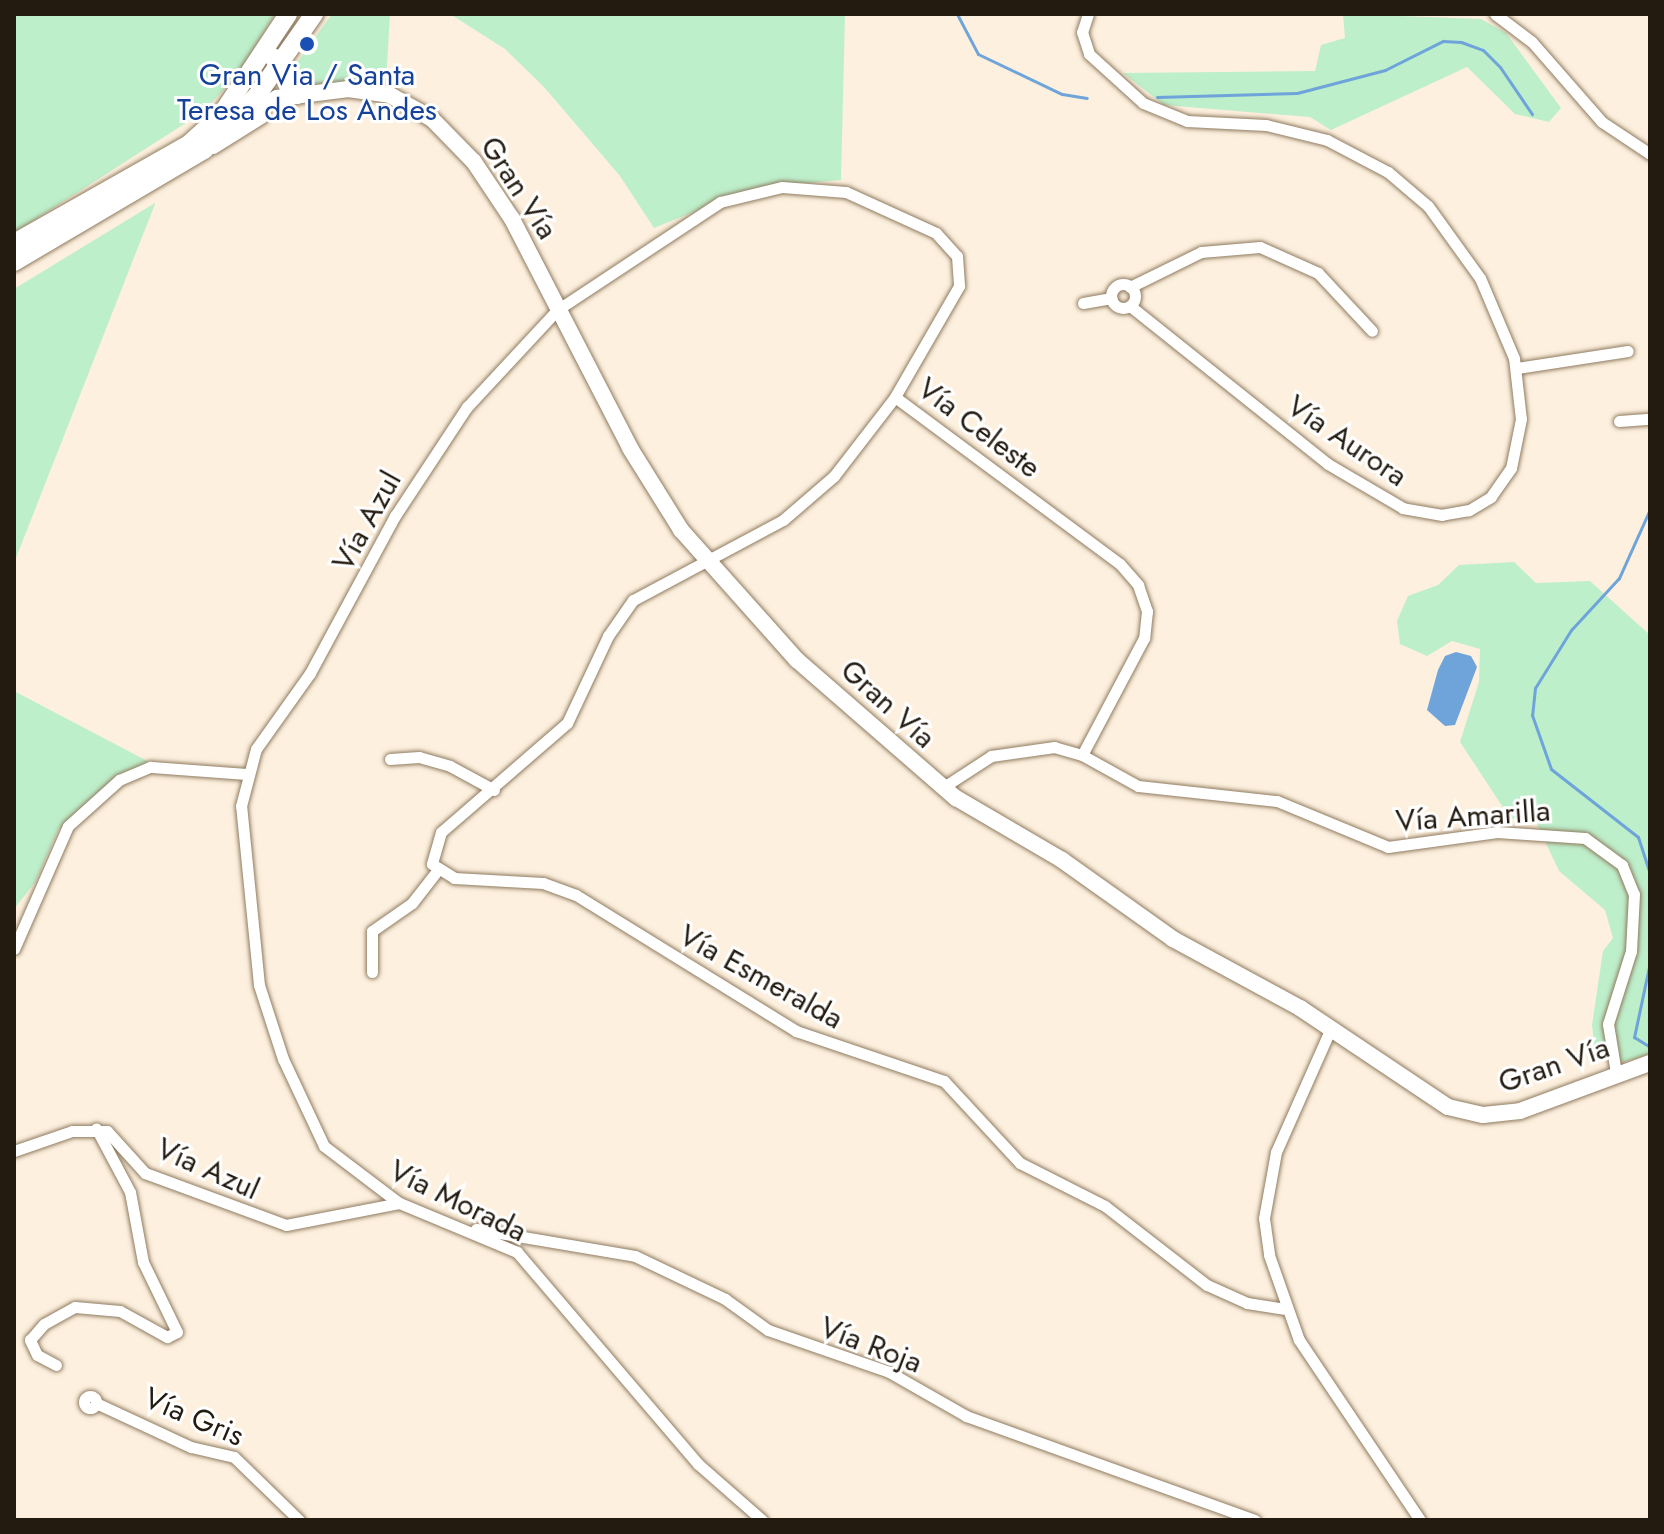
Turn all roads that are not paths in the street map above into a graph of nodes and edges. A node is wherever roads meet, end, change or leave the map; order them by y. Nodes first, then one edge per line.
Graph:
1 (288, 14) edge
2 (1088, 14) edge
3 (1495, 14) edge
4 (310, 18) edge
5 (272, 40) junction
6 (278, 67) junction
7 (292, 97) junction
8 (237, 119) junction
9 (197, 147) junction
10 (1650, 154) edge
11 (14, 243) edge
12 (14, 262) edge
13 (1130, 287) junction
14 (1112, 298) junction
15 (1083, 303) dead end
16 (1130, 306) junction
17 (557, 310) junction
18 (1372, 331) dead end
19 (1628, 351) dead end
20 (1517, 368) junction
21 (895, 397) junction
22 (1650, 419) edge
23 (1619, 421) dead end
24 (705, 559) junction
25 (1082, 755) junction
26 (390, 759) dead end
27 (248, 774) junction
28 (942, 788) junction
29 (494, 790) junction
30 (437, 871) junction
31 (14, 949) edge
32 (372, 972) dead end
33 (1331, 1028) junction
34 (1650, 1063) edge
35 (1616, 1073) junction
36 (96, 1128) junction
37 (14, 1151) edge
38 (399, 1203) junction
39 (469, 1229) junction
40 (1284, 1309) junction
41 (56, 1365) dead end
42 (96, 1403) dead end
43 (299, 1520) edge
44 (762, 1520) edge
45 (1255, 1520) edge
46 (1420, 1520) edge

1 - 5 main road
2 - 20 street, Vía Aurora
3 - 10 street
4 - 6 main road
5 - 6 main road
5 - 9 main road
6 - 7 main road
6 - 8 main road
7 - 8 main road, Gran Vía
7 - 9 main road, Gran Vía
7 - 17 main road, Gran Vía
8 - 9 main road
9 - 11 main road
9 - 12 main road
13 - 14 street
13 - 16 street
13 - 18 street
14 - 15 street
14 - 16 street
16 - 20 street, Vía Aurora
17 - 21 street, Vía Celeste
17 - 24 main road, Gran Vía
17 - 27 street, Vía Azul
19 - 20 street
21 - 24 street
21 - 25 street, Vía Celeste
22 - 23 street
24 - 28 main road, Gran Vía
24 - 29 street
25 - 28 street, Vía Amarilla
25 - 35 street, Vía Amarilla
26 - 29 street
27 - 31 street
27 - 38 street, Vía Morada
28 - 33 main road, Gran Vía
29 - 30 street
30 - 32 street
30 - 40 street, Vía Esmeralda
33 - 35 main road, Gran Vía
33 - 40 street
34 - 35 main road, Gran Vía
36 - 37 street
36 - 38 street, Vía Azul
36 - 41 street
38 - 39 street, Vía Morada
39 - 44 street, Vía Morada
39 - 45 street, Vía Roja
40 - 46 street
42 - 43 street, Vía Gris

